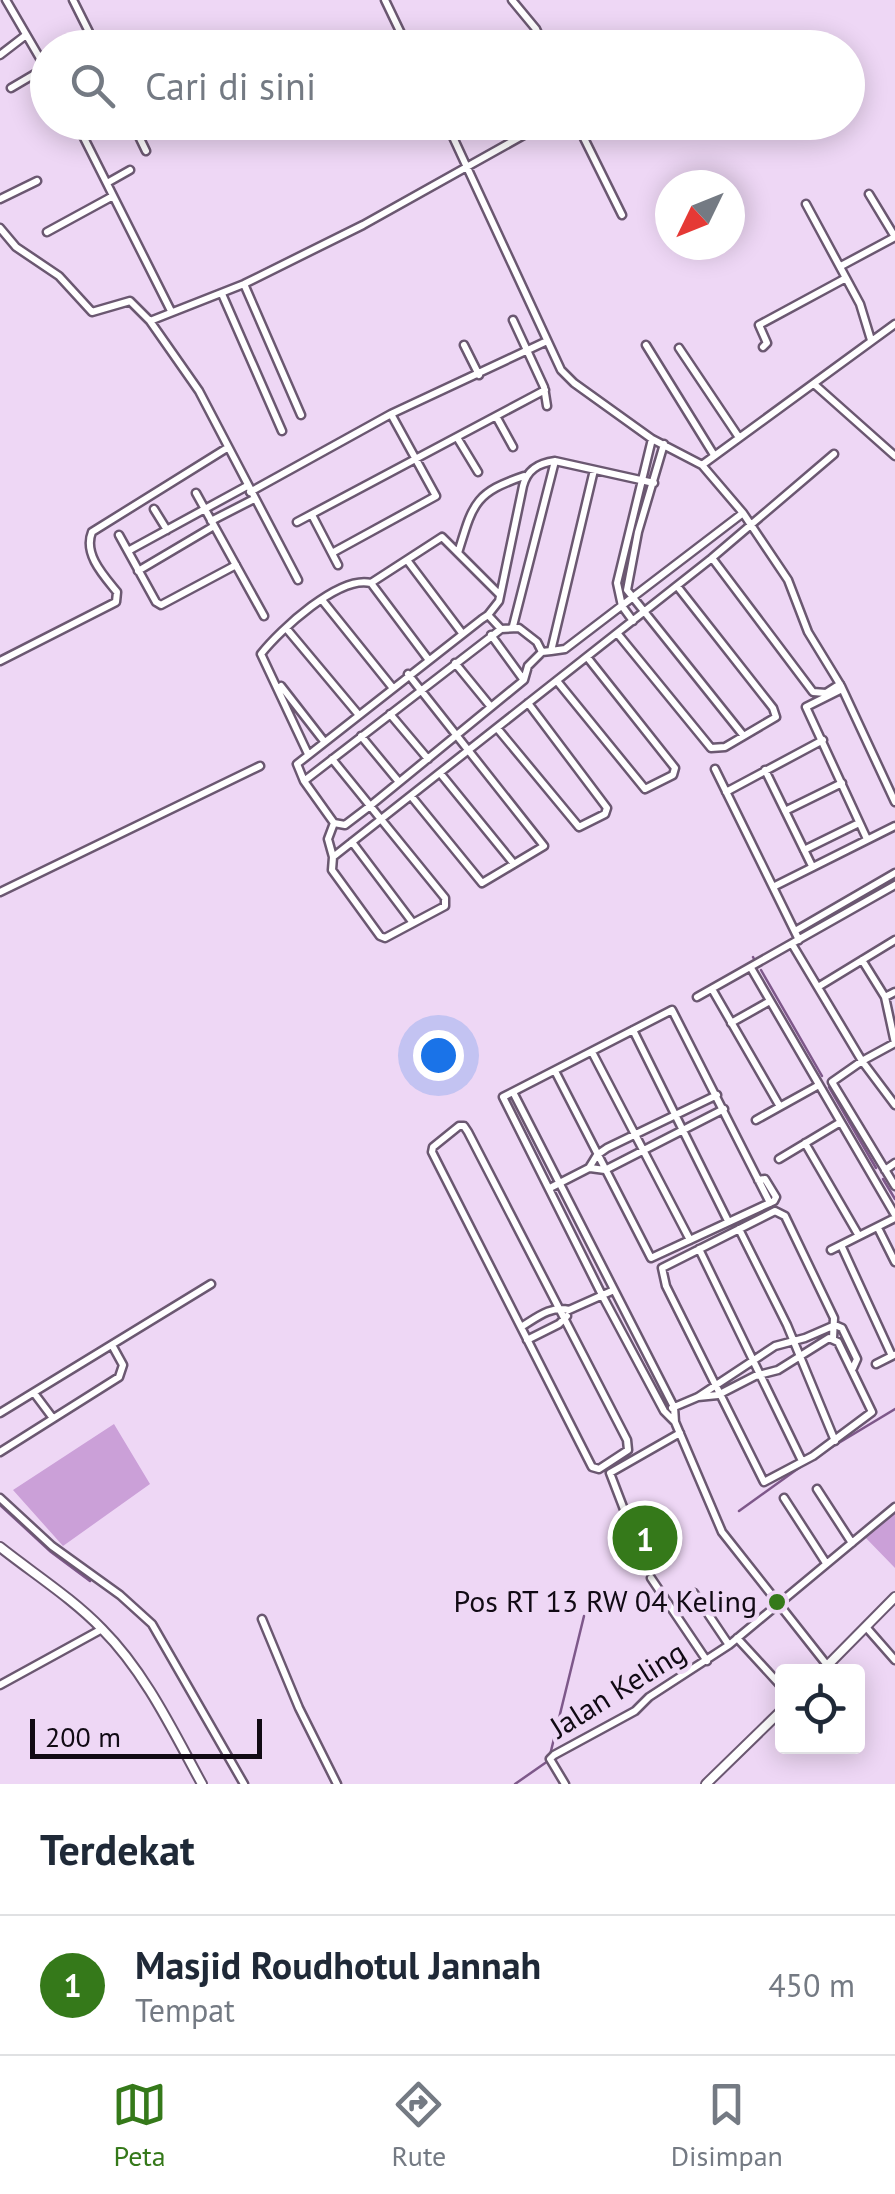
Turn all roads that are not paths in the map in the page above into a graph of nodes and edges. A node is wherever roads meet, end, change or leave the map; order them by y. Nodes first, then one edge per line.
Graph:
1 (6, 0) edge
2 (73, 0) edge
3 (386, 0) edge
4 (512, 0) edge
5 (88, 30) edge
6 (400, 30) edge
7 (536, 30) edge
8 (26, 36) junction
9 (30, 43) edge
10 (0, 56) edge
11 (30, 78) edge
12 (11, 88) dead end
13 (85, 140) edge
14 (141, 140) edge
15 (455, 140) edge
16 (515, 140) edge
17 (585, 140) edge
18 (146, 151) dead end
19 (468, 166) junction
20 (130, 170) dead end
21 (38, 181) dead end
22 (107, 183) junction
23 (870, 194) dead end
24 (114, 196) junction
25 (0, 199) edge
26 (806, 204) dead end
27 (622, 214) dead end
28 (0, 228) edge
29 (47, 232) dead end
30 (895, 237) edge
31 (840, 266) junction
32 (846, 278) junction
33 (244, 284) junction
34 (222, 294) junction
35 (171, 312) junction
36 (512, 320) dead end
37 (150, 321) junction
38 (895, 324) edge
39 (872, 340) junction
40 (547, 341) junction
41 (464, 345) dead end
42 (646, 345) dead end
43 (764, 347) dead end
44 (679, 348) dead end
45 (526, 353) junction
46 (480, 375) junction
47 (814, 384) junction
48 (545, 390) junction
49 (547, 406) dead end
50 (390, 414) junction
51 (301, 415) dead end
52 (496, 418) junction
53 (282, 432) dead end
54 (738, 436) junction
55 (458, 439) junction
56 (652, 439) junction
57 (664, 444) junction
58 (513, 447) dead end
59 (227, 448) junction
60 (834, 454) dead end
61 (714, 455) junction
62 (895, 456) edge
63 (416, 459) junction
64 (554, 461) junction
65 (702, 464) junction
66 (594, 470) junction
67 (478, 472) dead end
68 (526, 475) junction
69 (642, 479) junction
70 (654, 483) junction
71 (196, 493) dead end
72 (251, 493) junction
73 (154, 508) dead end
74 (205, 510) junction
75 (743, 513) junction
76 (312, 515) junction
77 (298, 522) dead end
78 (213, 524) junction
79 (751, 525) junction
80 (167, 530) junction
81 (120, 534) dead end
82 (128, 550) junction
83 (332, 552) junction
84 (458, 553) junction
85 (712, 558) junction
86 (407, 560) junction
87 (236, 565) junction
88 (338, 565) dead end
89 (138, 571) junction
90 (298, 580) dead end
91 (370, 583) junction
92 (677, 586) junction
93 (500, 594) junction
94 (632, 599) junction
95 (322, 600) junction
96 (622, 606) junction
97 (643, 612) junction
98 (264, 616) dead end
99 (488, 616) junction
100 (633, 620) junction
101 (512, 626) junction
102 (286, 628) junction
103 (501, 629) junction
104 (462, 633) junction
105 (617, 633) junction
106 (491, 635) junction
107 (551, 651) junction
108 (542, 652) junction
109 (587, 657) junction
110 (428, 659) junction
111 (0, 661) edge
112 (455, 663) junction
113 (408, 674) junction
114 (273, 676) junction
115 (524, 680) junction
116 (558, 681) junction
117 (841, 686) junction
118 (392, 687) junction
119 (421, 690) junction
120 (528, 704) junction
121 (491, 707) junction
122 (358, 714) junction
123 (390, 714) junction
124 (497, 728) junction
125 (457, 735) junction
126 (744, 735) junction
127 (361, 736) junction
128 (323, 740) junction
129 (822, 740) junction
130 (470, 749) junction
131 (308, 754) junction
132 (332, 759) junction
133 (428, 759) junction
134 (260, 766) dead end
135 (715, 769) dead end
136 (765, 770) junction
137 (440, 773) junction
138 (304, 781) junction
139 (400, 782) junction
140 (842, 783) junction
141 (891, 783) edge
142 (726, 792) junction
143 (411, 796) junction
144 (895, 802) edge
145 (370, 806) junction
146 (785, 810) junction
147 (382, 819) junction
148 (859, 822) junction
149 (334, 823) junction
150 (895, 826) edge
151 (867, 840) junction
152 (352, 842) junction
153 (804, 850) junction
154 (333, 857) junction
155 (514, 864) junction
156 (812, 866) junction
157 (895, 873) edge
158 (895, 885) edge
159 (773, 886) junction
160 (0, 892) edge
161 (413, 922) junction
162 (795, 931) junction
163 (895, 940) edge
164 (796, 942) junction
165 (862, 960) junction
166 (751, 968) junction
167 (818, 987) junction
168 (712, 989) junction
169 (895, 992) edge
170 (885, 997) junction
171 (696, 998) dead end
172 (770, 1001) junction
173 (732, 1023) junction
174 (633, 1030) junction
175 (895, 1043) edge
176 (592, 1052) junction
177 (862, 1060) junction
178 (554, 1072) junction
179 (820, 1084) junction
180 (514, 1094) junction
181 (716, 1095) junction
182 (780, 1105) junction
183 (895, 1105) edge
184 (724, 1110) junction
185 (676, 1114) junction
186 (756, 1120) dead end
187 (839, 1123) junction
188 (684, 1132) junction
189 (636, 1134) junction
190 (805, 1143) junction
191 (644, 1151) junction
192 (598, 1154) junction
193 (780, 1159) dead end
194 (895, 1163) edge
195 (589, 1168) junction
196 (605, 1170) junction
197 (886, 1170) junction
198 (560, 1183) junction
199 (895, 1186) edge
200 (550, 1188) junction
201 (895, 1217) edge
202 (728, 1221) junction
203 (878, 1228) junction
204 (739, 1229) junction
205 (859, 1236) junction
206 (690, 1240) junction
207 (841, 1245) junction
208 (700, 1249) junction
209 (831, 1250) dead end
210 (895, 1262) edge
211 (210, 1284) dead end
212 (614, 1290) junction
213 (602, 1295) junction
214 (559, 1307) junction
215 (569, 1310) junction
216 (566, 1319) junction
217 (835, 1325) junction
218 (521, 1327) junction
219 (833, 1338) junction
220 (527, 1340) junction
221 (792, 1340) junction
222 (112, 1345) junction
223 (894, 1355) edge
224 (799, 1359) junction
225 (755, 1360) junction
226 (876, 1364) dead end
227 (853, 1368) junction
228 (760, 1376) junction
229 (714, 1385) junction
230 (34, 1393) junction
231 (718, 1395) junction
232 (698, 1397) junction
233 (674, 1407) junction
234 (664, 1411) junction
235 (0, 1413) edge
236 (52, 1417) junction
237 (675, 1422) junction
238 (680, 1433) junction
239 (835, 1441) junction
240 (0, 1452) edge
241 (802, 1461) junction
242 (817, 1488) dead end
243 (0, 1498) edge
244 (784, 1498) dead end
245 (895, 1507) edge
246 (630, 1525) dead end
247 (852, 1542) junction
248 (0, 1547) edge
249 (826, 1563) junction
250 (651, 1578) dead end
251 (694, 1593) dead end
252 (895, 1597) edge
253 (778, 1606) junction
254 (262, 1618) dead end
255 (866, 1627) junction
256 (102, 1629) junction
257 (738, 1638) junction
258 (730, 1645) junction
259 (895, 1660) edge
260 (708, 1661) junction
261 (821, 1664) edge
262 (828, 1664) edge
263 (775, 1679) edge
264 (0, 1685) edge
265 (775, 1717) edge
266 (202, 1784) edge
267 (244, 1784) edge
268 (337, 1784) edge
269 (565, 1784) edge
270 (706, 1784) edge

1 - 8 street
2 - 5 street
3 - 6 street
4 - 7 street
8 - 9 street
8 - 10 street
11 - 12 street
13 - 22 street
14 - 18 street
15 - 19 street
16 - 19 street
17 - 27 street
19 - 33 street
19 - 40 street
20 - 22 street
21 - 25 street
22 - 24 street
23 - 30 street
24 - 29 street
24 - 35 street
26 - 31 street
28 - 37 street
30 - 31 street
31 - 32 street
32 - 39 street
32 - 43 street
33 - 34 street
33 - 51 street
34 - 35 street
34 - 53 street
35 - 37 street
36 - 45 street
37 - 59 street
38 - 39 street
39 - 47 street
40 - 45 street
40 - 56 street
41 - 46 street
42 - 61 street
44 - 54 street
45 - 46 street
45 - 48 street
46 - 50 street
47 - 54 street
47 - 62 street
48 - 49 street
48 - 52 street
50 - 63 street
50 - 72 street
52 - 55 street
52 - 58 street
54 - 61 street
55 - 63 street
55 - 67 street
56 - 57 street
56 - 69 street
57 - 65 street
57 - 70 street
59 - 72 street
59 - 111 street
60 - 79 street
61 - 65 street
63 - 76 street
63 - 83 street
64 - 66 street
64 - 68 street
64 - 101 street
65 - 75 street
66 - 69 street
66 - 107 street
68 - 84 street
68 - 93 street
69 - 70 street
69 - 96 street
70 - 94 street
71 - 74 street
72 - 74 street
72 - 78 street
72 - 90 street
73 - 80 street
74 - 78 street
74 - 80 street
75 - 79 street
75 - 94 street
76 - 77 street
76 - 83 street
78 - 87 street
78 - 89 street
79 - 85 street
79 - 117 street
80 - 82 street
81 - 82 street
82 - 89 street
83 - 88 street
84 - 86 street
84 - 93 street
85 - 92 street
85 - 117 street
86 - 91 street
86 - 104 street
87 - 89 street
87 - 98 street
91 - 95 street
91 - 110 street
92 - 97 street
92 - 126 street
93 - 99 street
94 - 96 street
94 - 97 street
95 - 102 street
95 - 118 street
96 - 100 street
96 - 107 street
97 - 100 street
97 - 126 street
99 - 103 street
99 - 104 street
100 - 105 street
101 - 103 street
101 - 108 street
102 - 114 street
102 - 122 street
103 - 106 street
104 - 110 street
105 - 109 street
105 - 126 street
106 - 112 street
106 - 115 street
107 - 108 street
108 - 115 street
109 - 116 street
109 - 116 street
110 - 113 street
112 - 119 street
112 - 121 street
113 - 118 street
113 - 119 street
114 - 128 street
114 - 131 street
115 - 121 street
116 - 120 street
117 - 129 street
117 - 141 street
118 - 122 street
119 - 123 street
119 - 125 street
120 - 124 street
120 - 124 street
121 - 125 street
122 - 128 street
123 - 127 street
123 - 133 street
124 - 130 street
125 - 130 street
125 - 133 street
127 - 132 street
127 - 139 street
128 - 131 street
129 - 136 street
129 - 140 street
130 - 137 street
130 - 155 street
131 - 138 street
132 - 138 street
132 - 145 street
133 - 139 street
134 - 160 street
135 - 142 street
136 - 142 street
136 - 146 street
137 - 143 street
137 - 155 street
138 - 149 street
139 - 145 street
140 - 146 street
140 - 148 street
141 - 144 street
142 - 159 street
143 - 147 street
143 - 155 street
145 - 147 street
145 - 149 street
146 - 153 street
147 - 152 street
147 - 161 street
148 - 151 street
148 - 153 street
149 - 154 street
150 - 151 street
151 - 156 street
152 - 154 street
152 - 161 street
153 - 156 street
154 - 161 street
156 - 159 street
157 - 162 street
158 - 164 street
159 - 162 street
162 - 164 street
163 - 165 street
164 - 166 street
164 - 167 street
165 - 167 street
165 - 170 street
166 - 168 street
166 - 172 street
167 - 177 street
168 - 171 street
168 - 173 street
169 - 170 street
170 - 175 street
172 - 173 street
172 - 179 street
173 - 182 street
174 - 176 street
174 - 181 street
174 - 185 street
175 - 177 street
176 - 178 street
176 - 189 street
177 - 183 street
177 - 197 street
178 - 180 street
178 - 192 street
179 - 182 street
179 - 187 street
180 - 198 street
180 - 200 street
181 - 184 street
181 - 185 street
182 - 186 street
184 - 188 street
184 - 202 street
185 - 188 street
185 - 189 street
187 - 190 street
187 - 201 street
188 - 191 street
188 - 202 street
189 - 191 street
189 - 192 street
190 - 193 street
190 - 205 street
191 - 196 street
191 - 206 street
192 - 195 street
192 - 196 street
194 - 197 street
195 - 196 street
195 - 198 street
196 - 206 street
197 - 199 street
198 - 200 street
198 - 212 street
200 - 213 street
201 - 203 street
202 - 206 street
203 - 205 street
203 - 210 street
204 - 208 street
204 - 217 street
204 - 221 street
205 - 207 street
207 - 209 street
207 - 223 street
208 - 225 street
208 - 229 street
211 - 222 street
212 - 213 street
212 - 233 street
213 - 215 street
213 - 234 street
214 - 215 street
214 - 216 street
214 - 218 street
214 - 218 street
215 - 216 street
216 - 220 street
216 - 220 street
217 - 219 street
217 - 221 street
217 - 227 street
218 - 220 street
219 - 224 street
219 - 227 street
221 - 224 street
221 - 225 street
222 - 230 street
222 - 236 street
223 - 226 street
224 - 228 street
224 - 239 street
225 - 228 street
225 - 229 street
227 - 239 street
228 - 231 street
228 - 241 street
229 - 231 street
229 - 232 street
230 - 235 street
230 - 236 street
231 - 232 street
231 - 241 street
232 - 233 street
233 - 234 street
233 - 237 street
234 - 237 street
236 - 240 street
237 - 238 street
238 - 246 street
238 - 253 street
239 - 241 street
242 - 247 street
243 - 267 street
244 - 249 street
245 - 247 street, Jalan Keling
247 - 249 street, Jalan Keling
248 - 256 street
249 - 253 street, Jalan Keling
250 - 260 street
251 - 258 street
252 - 255 street
253 - 257 street, Jalan Keling
253 - 261 street
254 - 268 street
255 - 259 street
255 - 262 street
256 - 264 street
256 - 266 street
257 - 258 street, Jalan Keling
257 - 263 street
258 - 260 street, Jalan Keling
260 - 269 street, Jalan Keling
265 - 270 street

